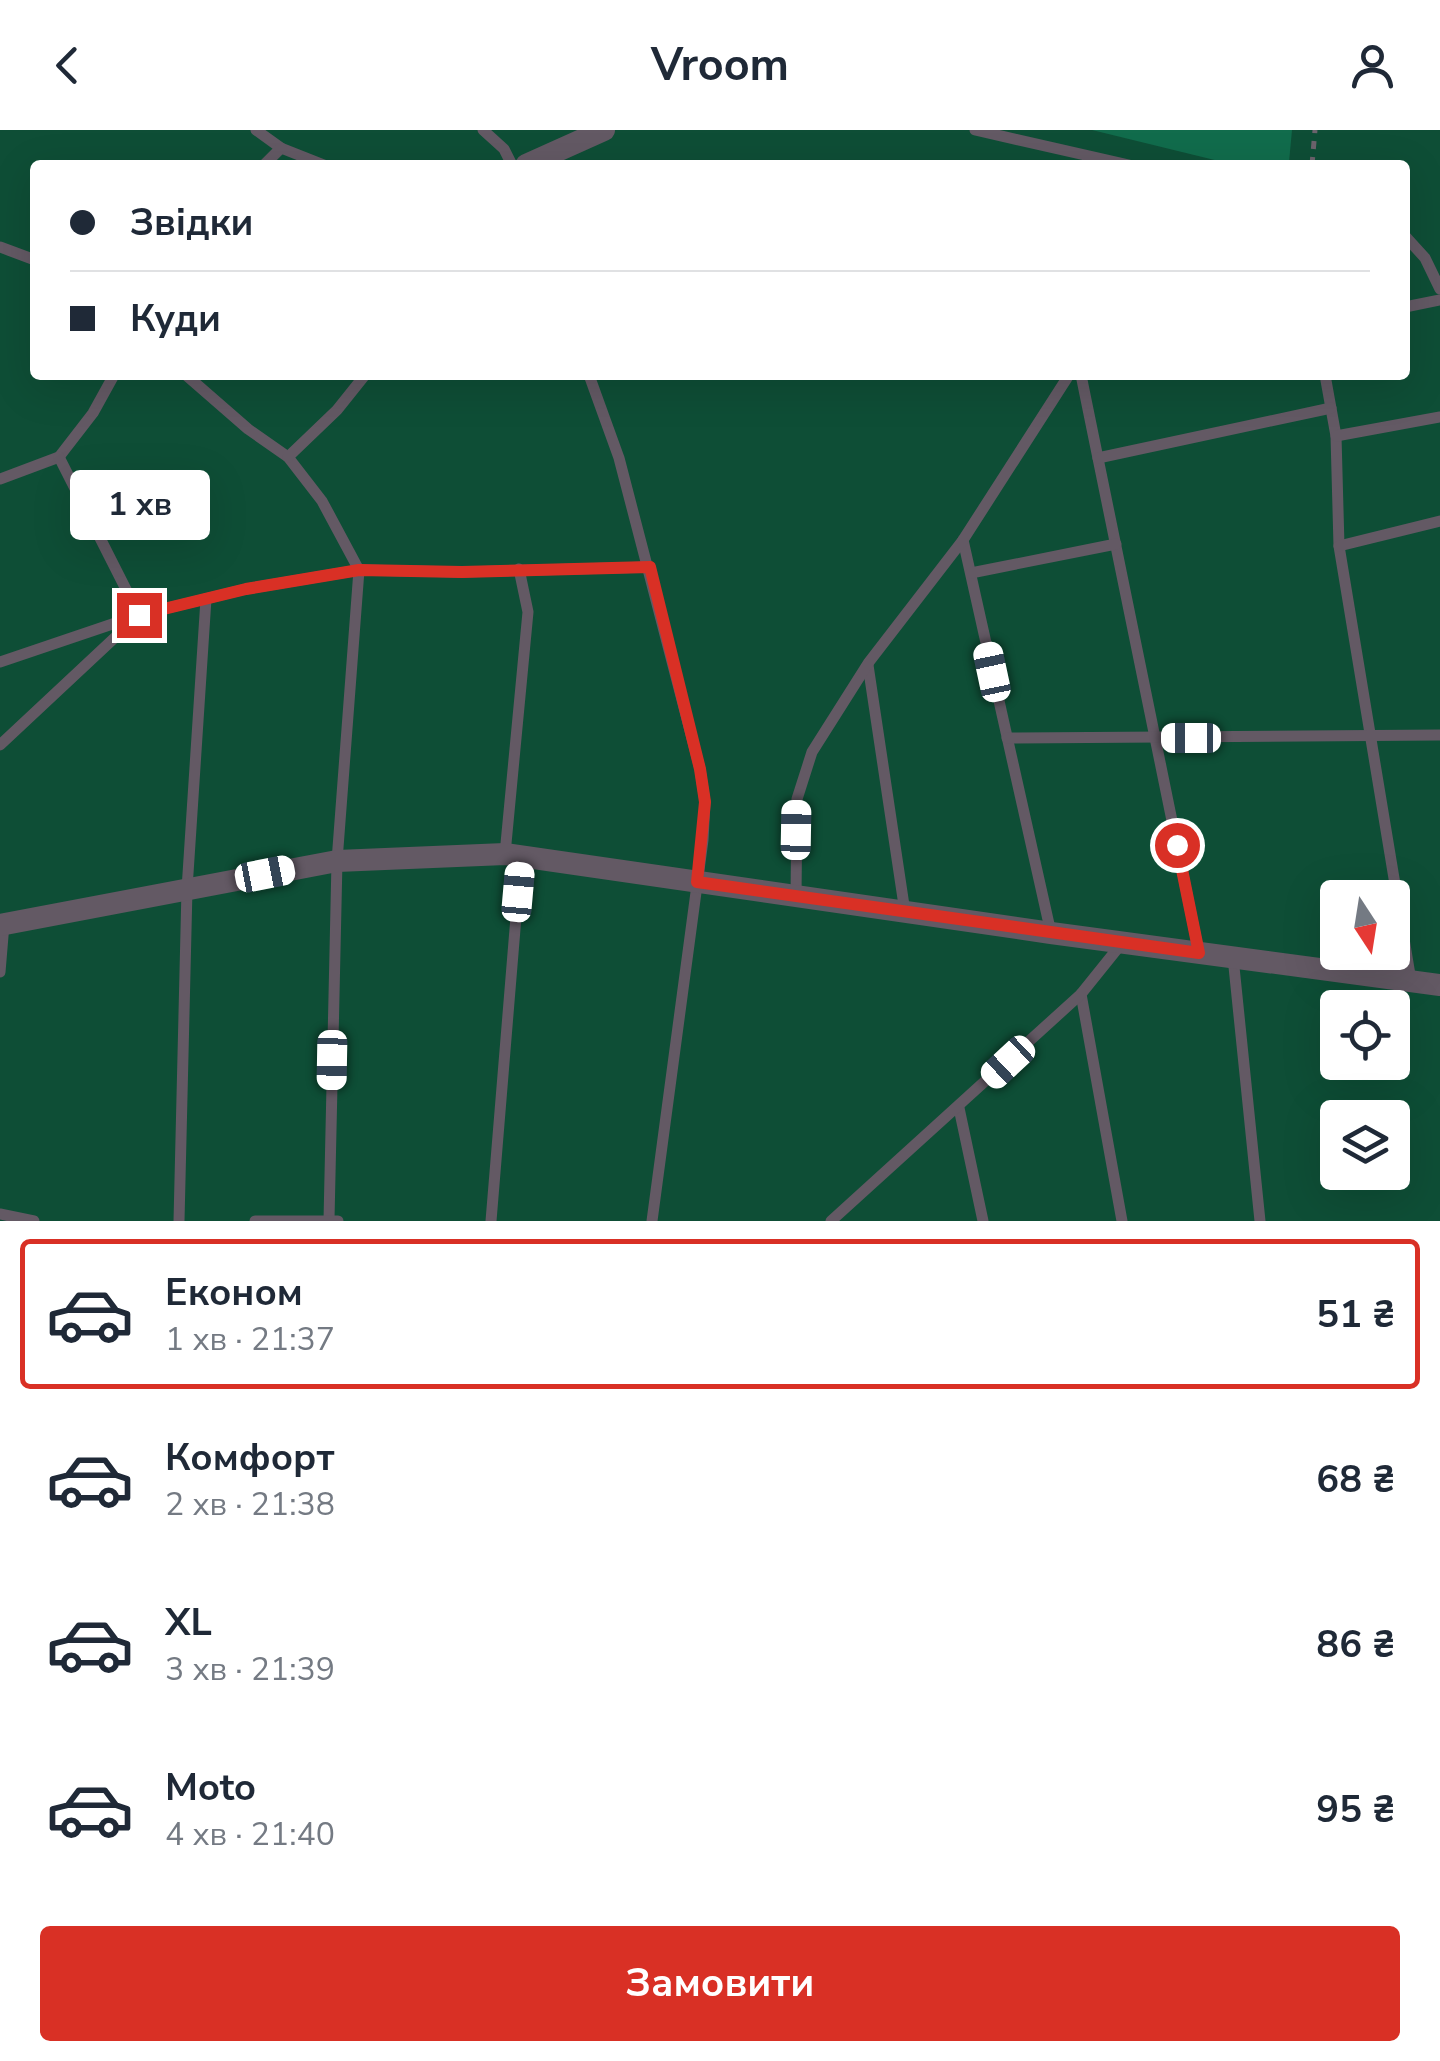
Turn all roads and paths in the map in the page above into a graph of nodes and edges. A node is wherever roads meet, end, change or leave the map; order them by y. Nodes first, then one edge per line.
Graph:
1 (256, 130) edge
2 (483, 130) edge
3 (503, 130) edge
4 (604, 130) edge
5 (975, 130) edge
6 (1315, 130) edge
7 (281, 148) junction
8 (504, 149) junction
9 (269, 160) edge
10 (311, 160) edge
11 (510, 160) edge
12 (537, 160) edge
13 (1106, 160) edge
14 (1312, 160) edge
15 (1410, 242) edge
16 (0, 247) edge
17 (30, 258) edge
18 (1440, 289) edge
19 (1440, 300) edge
20 (1410, 305) edge
21 (111, 380) edge
22 (192, 380) edge
23 (361, 380) edge
24 (591, 380) edge
25 (1066, 380) edge
26 (1082, 380) edge
27 (1327, 380) edge
28 (1332, 408) junction
29 (1440, 418) edge
30 (1336, 436) junction
31 (59, 457) junction
32 (288, 457) junction
33 (1098, 458) junction
34 (0, 480) edge
35 (1440, 521) edge
36 (964, 540) junction
37 (1116, 544) junction
38 (1339, 546) junction
39 (650, 567) junction
40 (518, 569) junction
41 (359, 570) junction
42 (971, 573) junction
43 (206, 598) junction
44 (139, 615) junction
45 (0, 662) edge
46 (868, 665) junction
47 (1440, 735) edge
48 (1007, 738) junction
49 (1155, 738) junction
50 (1370, 738) junction
51 (0, 745) edge
52 (513, 855) junction
53 (337, 861) junction
54 (697, 882) junction
55 (186, 890) junction
56 (796, 896) junction
57 (906, 912) junction
58 (2, 925) edge
59 (1051, 933) junction
60 (1122, 943) junction
61 (1199, 953) junction
62 (1233, 958) junction
63 (0, 972) edge
64 (1411, 981) junction
65 (1440, 984) edge
66 (1081, 994) junction
67 (959, 1108) junction
68 (0, 1214) edge
69 (328, 1220) edge
70 (34, 1221) edge
71 (179, 1221) edge
72 (255, 1221) edge
73 (338, 1221) edge
74 (491, 1221) edge
75 (652, 1221) edge
76 (831, 1221) edge
77 (983, 1221) edge
78 (1122, 1221) edge
79 (1260, 1221) edge

1 - 7 lane
2 - 8 lane
3 - 8 lane
4 - 12 street
5 - 13 lane
6 - 14 path
7 - 9 lane
7 - 10 lane
8 - 11 lane
15 - 18 lane
16 - 17 lane
19 - 20 lane
21 - 31 lane
22 - 32 lane
23 - 32 lane
24 - 39 lane
25 - 36 lane
26 - 33 lane
27 - 28 lane
28 - 30 lane
28 - 33 lane
29 - 30 lane
30 - 38 lane
31 - 34 lane
31 - 44 lane
32 - 41 lane
33 - 37 lane
35 - 38 lane
36 - 42 lane
36 - 46 lane
37 - 42 lane
37 - 49 lane
38 - 50 lane
39 - 40 lane
39 - 54 lane
40 - 41 lane
40 - 52 lane
41 - 43 lane
41 - 53 lane
42 - 48 lane
43 - 44 lane
43 - 55 lane
44 - 45 lane
44 - 51 lane
46 - 56 lane
46 - 57 lane
47 - 50 lane
48 - 49 lane
48 - 59 lane
49 - 50 lane
49 - 61 lane
50 - 64 lane
52 - 53 street
52 - 54 street
52 - 74 lane
53 - 55 street
53 - 69 lane
54 - 56 street
54 - 75 lane
55 - 58 street
55 - 71 lane
56 - 57 street
57 - 59 street
58 - 63 lane
59 - 60 street
60 - 61 street
60 - 66 lane
61 - 62 street
62 - 64 street
62 - 79 lane
64 - 65 street
66 - 67 lane
66 - 78 lane
67 - 76 lane
67 - 77 lane
68 - 70 lane
69 - 72 lane
69 - 73 lane

